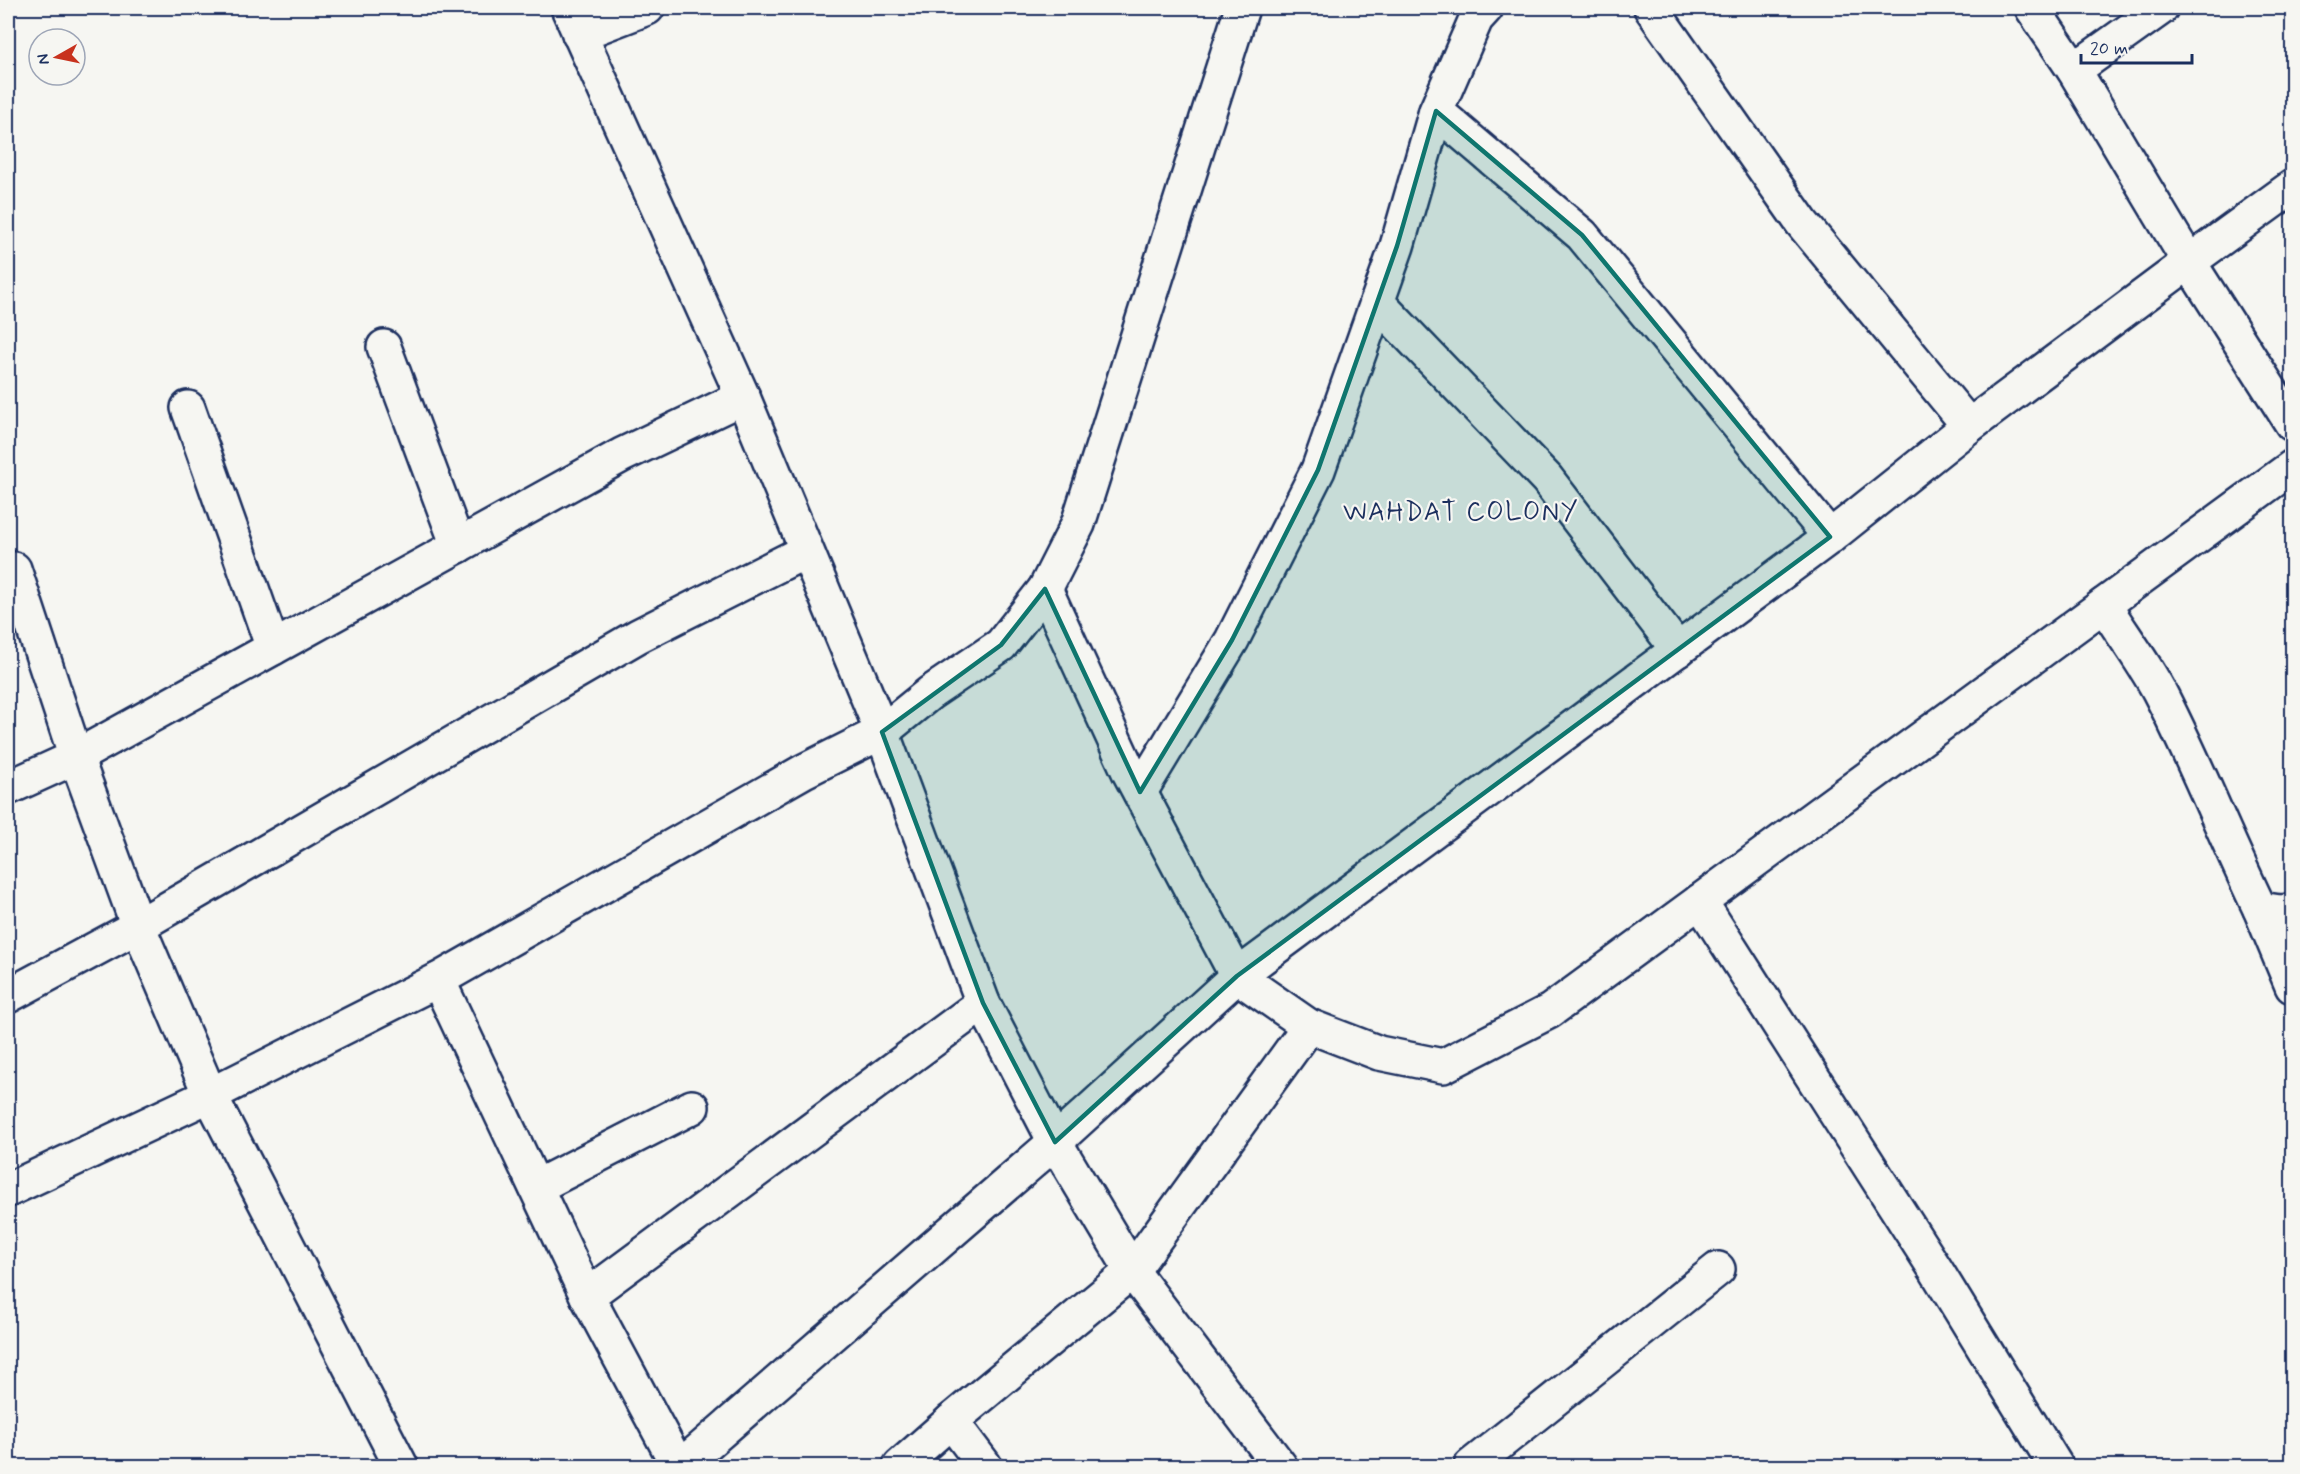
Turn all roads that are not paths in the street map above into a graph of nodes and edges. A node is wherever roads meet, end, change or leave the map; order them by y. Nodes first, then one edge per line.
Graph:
1 (647, 8) edge
2 (1242, 8) edge
3 (1486, 8) edge
4 (1651, 8) edge
5 (2032, 8) edge
6 (2161, 8) edge
7 (573, 21) edge
8 (2074, 70) junction
9 (1436, 111) junction
10 (2292, 187) edge
11 (2189, 262) junction
12 (1377, 302) junction
13 (384, 347) dead end
14 (743, 397) junction
15 (188, 408) dead end
16 (2292, 424) edge
17 (1969, 426) junction
18 (2292, 467) edge
19 (1830, 537) junction
20 (458, 546) junction
21 (807, 551) junction
22 (8, 572) edge
23 (1045, 590) junction
24 (2104, 605) junction
25 (273, 648) junction
26 (1678, 650) junction
27 (882, 732) junction
28 (76, 757) junction
29 (8, 788) edge
30 (1140, 792) junction
31 (1700, 901) junction
32 (2260, 909) junction
33 (2292, 911) edge
34 (138, 926) junction
35 (1237, 976) junction
36 (438, 980) junction
37 (2292, 986) edge
38 (8, 996) edge
39 (982, 1003) junction
40 (1309, 1026) junction
41 (210, 1095) junction
42 (692, 1107) dead end
43 (1055, 1142) junction
44 (536, 1187) junction
45 (8, 1190) edge
46 (1718, 1269) dead end
47 (1132, 1271) junction
48 (587, 1296) junction
49 (951, 1421) junction
50 (401, 1467) edge
51 (680, 1467) edge
52 (900, 1467) edge
53 (985, 1467) edge
54 (1280, 1467) edge
55 (1472, 1467) edge
56 (2055, 1467) edge

1 - 7 street
2 - 23 street
3 - 9 street
4 - 17 street
5 - 8 street
6 - 8 street
7 - 14 street
8 - 11 street
9 - 12 street
9 - 19 street
10 - 11 street
11 - 16 street
11 - 17 street
12 - 26 street
12 - 30 street
13 - 20 street
14 - 20 street
14 - 21 street
15 - 25 street
17 - 19 street
18 - 24 street
19 - 26 street
20 - 25 street
21 - 27 street
21 - 34 street
22 - 28 street
23 - 27 street
23 - 30 street
24 - 31 street
24 - 32 street
25 - 28 street
26 - 35 street
27 - 36 street
27 - 39 street
28 - 29 street
28 - 34 street
30 - 35 street
31 - 40 street
31 - 56 street
32 - 33 street
32 - 37 street
34 - 38 street
34 - 41 street
35 - 40 street
35 - 43 street
36 - 41 street
36 - 44 street
39 - 43 street
39 - 48 street
40 - 47 street
41 - 45 street
41 - 50 street
42 - 44 street
43 - 47 street
43 - 51 street
44 - 48 street
46 - 55 street
47 - 49 street
47 - 54 street
48 - 51 street
49 - 52 street
49 - 53 street

